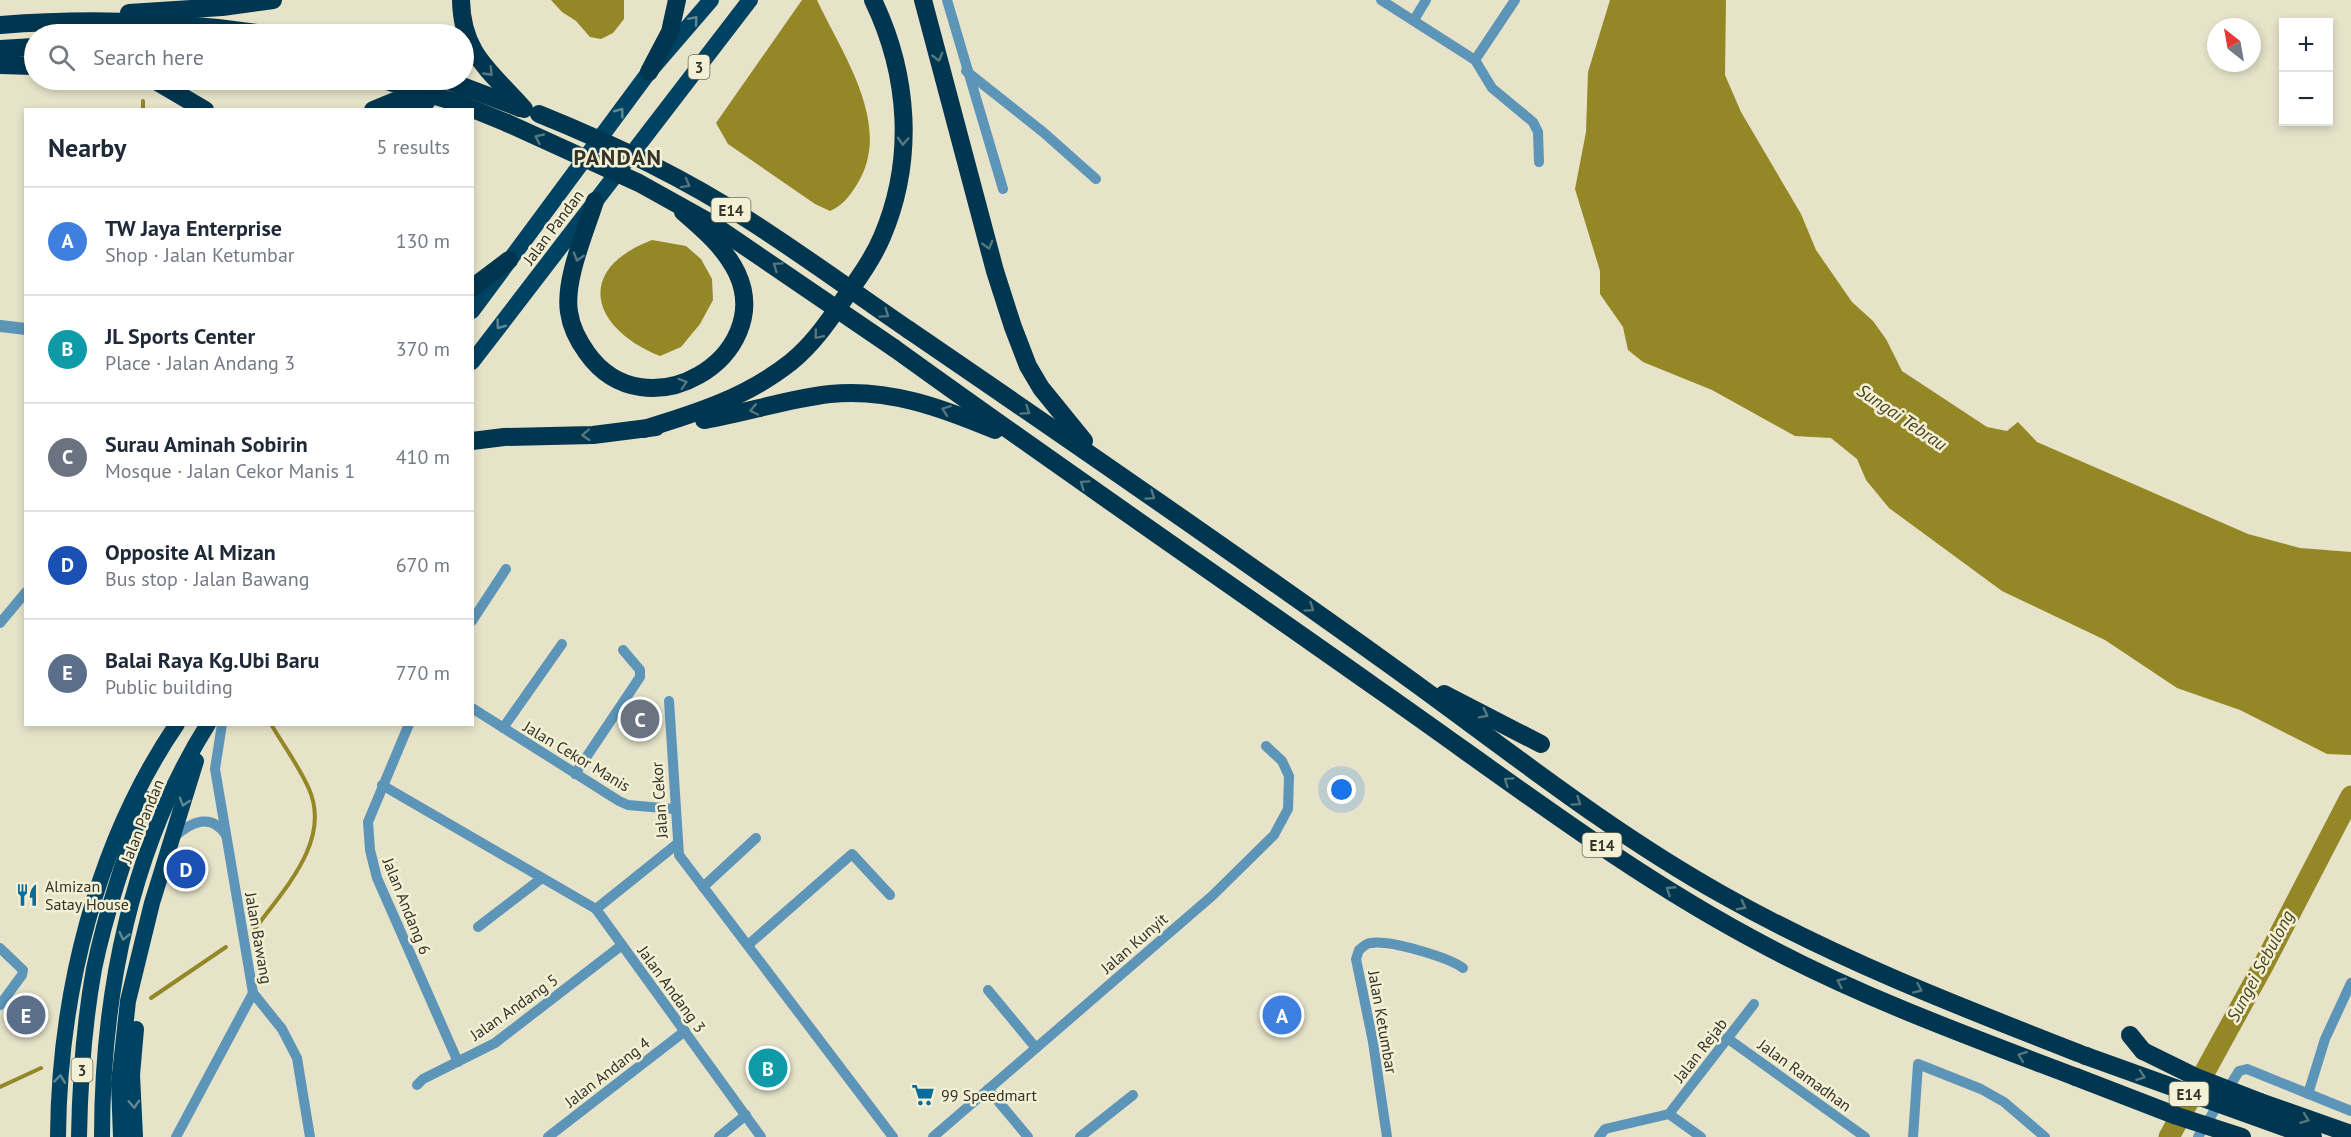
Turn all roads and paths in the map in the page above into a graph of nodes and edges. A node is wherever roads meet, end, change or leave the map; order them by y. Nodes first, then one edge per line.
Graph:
1 (273, 0) edge
2 (461, 0) edge
3 (677, 0) edge
4 (711, 0) edge
5 (750, 0) edge
6 (873, 0) edge
7 (923, 0) edge
8 (947, 0) edge
9 (1381, 0) edge
10 (1426, 0) edge
11 (1515, 0) edge
12 (1414, 20) junction
13 (38, 22) junction
14 (141, 24) edge
15 (464, 24) edge
16 (0, 26) edge
17 (24, 48) edge
18 (0, 49) edge
19 (474, 50) edge
20 (1475, 60) junction
21 (0, 65) edge
22 (24, 66) edge
23 (966, 71) junction
24 (649, 72) junction
25 (171, 90) edge
26 (416, 90) edge
27 (473, 90) edge
28 (458, 103) junction
29 (202, 108) edge
30 (376, 108) edge
31 (470, 108) edge
32 (474, 110) edge
33 (531, 112) junction
34 (1539, 162) dead end
35 (1096, 179) dead end
36 (1003, 189) dead end
37 (668, 200) junction
38 (595, 201) junction
39 (509, 260) junction
40 (474, 286) edge
41 (474, 308) edge
42 (0, 326) edge
43 (24, 329) edge
44 (474, 359) edge
45 (644, 429) junction
46 (1020, 440) junction
47 (474, 441) edge
48 (1103, 463) junction
49 (506, 569) dead end
50 (24, 594) edge
51 (474, 618) edge
52 (0, 624) edge
53 (562, 644) dead end
54 (623, 650) dead end
55 (1394, 668) junction
56 (669, 701) dead end
57 (474, 709) edge
58 (177, 726) edge
59 (177, 726) edge
60 (211, 726) edge
61 (212, 726) edge
62 (212, 726) edge
63 (408, 726) edge
64 (503, 728) junction
65 (1541, 744) dead end
66 (1266, 746) dead end
67 (575, 774) junction
68 (382, 785) junction
69 (674, 809) junction
70 (173, 838) junction
71 (227, 838) junction
72 (756, 838) dead end
73 (677, 844) junction
74 (542, 878) junction
75 (703, 886) junction
76 (890, 895) dead end
77 (596, 909) junction
78 (478, 927) dead end
79 (622, 945) junction
80 (748, 945) junction
81 (0, 948) edge
82 (139, 962) junction
83 (1462, 968) dead end
84 (2351, 983) edge
85 (988, 990) dead end
86 (253, 993) junction
87 (1754, 1004) dead end
88 (0, 1005) edge
89 (684, 1031) junction
90 (2130, 1035) dead end
91 (1727, 1038) junction
92 (1036, 1048) junction
93 (458, 1062) junction
94 (417, 1085) dead end
95 (988, 1089) junction
96 (2308, 1094) junction
97 (1132, 1095) dead end
98 (2351, 1111) edge
99 (1669, 1114) junction
100 (746, 1115) junction
101 (560, 1128) junction
102 (1602, 1133) edge
103 (2351, 1134) edge
104 (58, 1137) edge
105 (79, 1137) edge
106 (102, 1137) edge
107 (121, 1137) edge
108 (135, 1137) edge
109 (177, 1137) edge
110 (310, 1137) edge
111 (548, 1137) edge
112 (568, 1137) edge
113 (719, 1137) edge
114 (761, 1137) edge
115 (893, 1137) edge
116 (933, 1137) edge
117 (1028, 1137) edge
118 (1080, 1137) edge
119 (1387, 1137) edge
120 (1701, 1137) edge
121 (1865, 1137) edge
122 (1913, 1137) edge
123 (2045, 1137) edge
124 (2199, 1137) edge
125 (2242, 1137) edge
126 (2313, 1137) edge

1 - 13 highway
2 -> 15 highway
3 - 24 highway
24 -> 4 highway, Jalan Pandan / 3
5 - 38 highway, Jalan Pandan / 3
6 -> 45 highway
7 -> 48 highway
8 - 23 street
9 - 12 street
10 - 12 street
11 - 20 street
12 - 20 street
13 - 14 highway
13 - 16 highway
17 - 18 highway
19 -> 33 highway
20 - 34 street
21 - 22 highway
23 - 35 street
23 - 36 street
39 -> 24 highway, Jalan Pandan / 3
25 - 29 highway
26 - 28 highway
27 - 33 highway
28 - 30 highway
31 -> 28 highway, bridge
37 -> 32 highway, bridge
33 -> 48 highway, E14, bridge
38 -> 37 highway, bridge
46 -> 37 highway, E14, bridge
38 -> 44 highway, Jalan Pandan / 3
39 - 40 highway
39 - 41 highway, Jalan Pandan / 3
42 - 43 street
46 -> 45 highway
45 -> 47 highway
125 -> 46 highway, E14, bridge
48 -> 55 highway, E14
49 - 51 street
50 - 52 street
53 - 64 street
54 - 67 street
55 -> 65 highway
55 -> 126 highway, E14, bridge
56 - 69 street, Jalan Cekor
57 - 64 street, Jalan Cekor Manis
58 - 105 highway, Jalan Pandan / 3
104 -> 59 highway
60 -> 106 highway, Jalan Pandan / 3
61 -> 70 highway
62 - 71 street, Jalan Bawang
63 - 68 street, Jalan Andang 6
64 - 67 street, Jalan Cekor Manis
66 - 92 street, Jalan Kunyit
67 - 69 street, Jalan Cekor Manis
68 - 74 street, Jalan Andang 3
68 - 93 street, Jalan Andang 6
69 - 73 street, Jalan Cekor
70 - 71 street
70 - 82 highway
71 - 86 street, Jalan Bawang
72 - 75 street
73 - 75 street, Jalan Cekor
73 - 77 street
74 - 77 street, Jalan Andang 3
74 - 78 street
75 - 80 street, Jalan Cekor
76 - 80 street
77 - 79 street, Jalan Andang 3
79 - 89 street, Jalan Andang 3
79 - 93 street, Jalan Andang 5
80 - 115 street, Jalan Cekor
81 - 88 street
82 - 107 highway
82 -> 108 highway
83 - 119 street, Jalan Ketumbar
84 - 96 street
85 - 92 street
86 - 109 street
86 - 110 street, Jalan Bawang
87 - 91 street, Jalan Rejab
89 - 100 street, Jalan Andang 3
89 - 101 street, Jalan Andang 4
90 -> 103 highway, bridge
91 - 99 street, Jalan Rejab
91 - 121 street, Jalan Ramadhan
92 - 95 street, Jalan Kunyit
93 - 94 street, Jalan Andang 5
95 - 116 street, Jalan Kunyit
95 - 117 street
96 - 98 street
96 - 124 street
97 - 118 street
99 - 102 street
99 - 120 street
100 - 113 street
100 - 114 street, Jalan Andang 3
101 - 111 street, Jalan Andang 4
101 - 112 street
122 - 123 street

